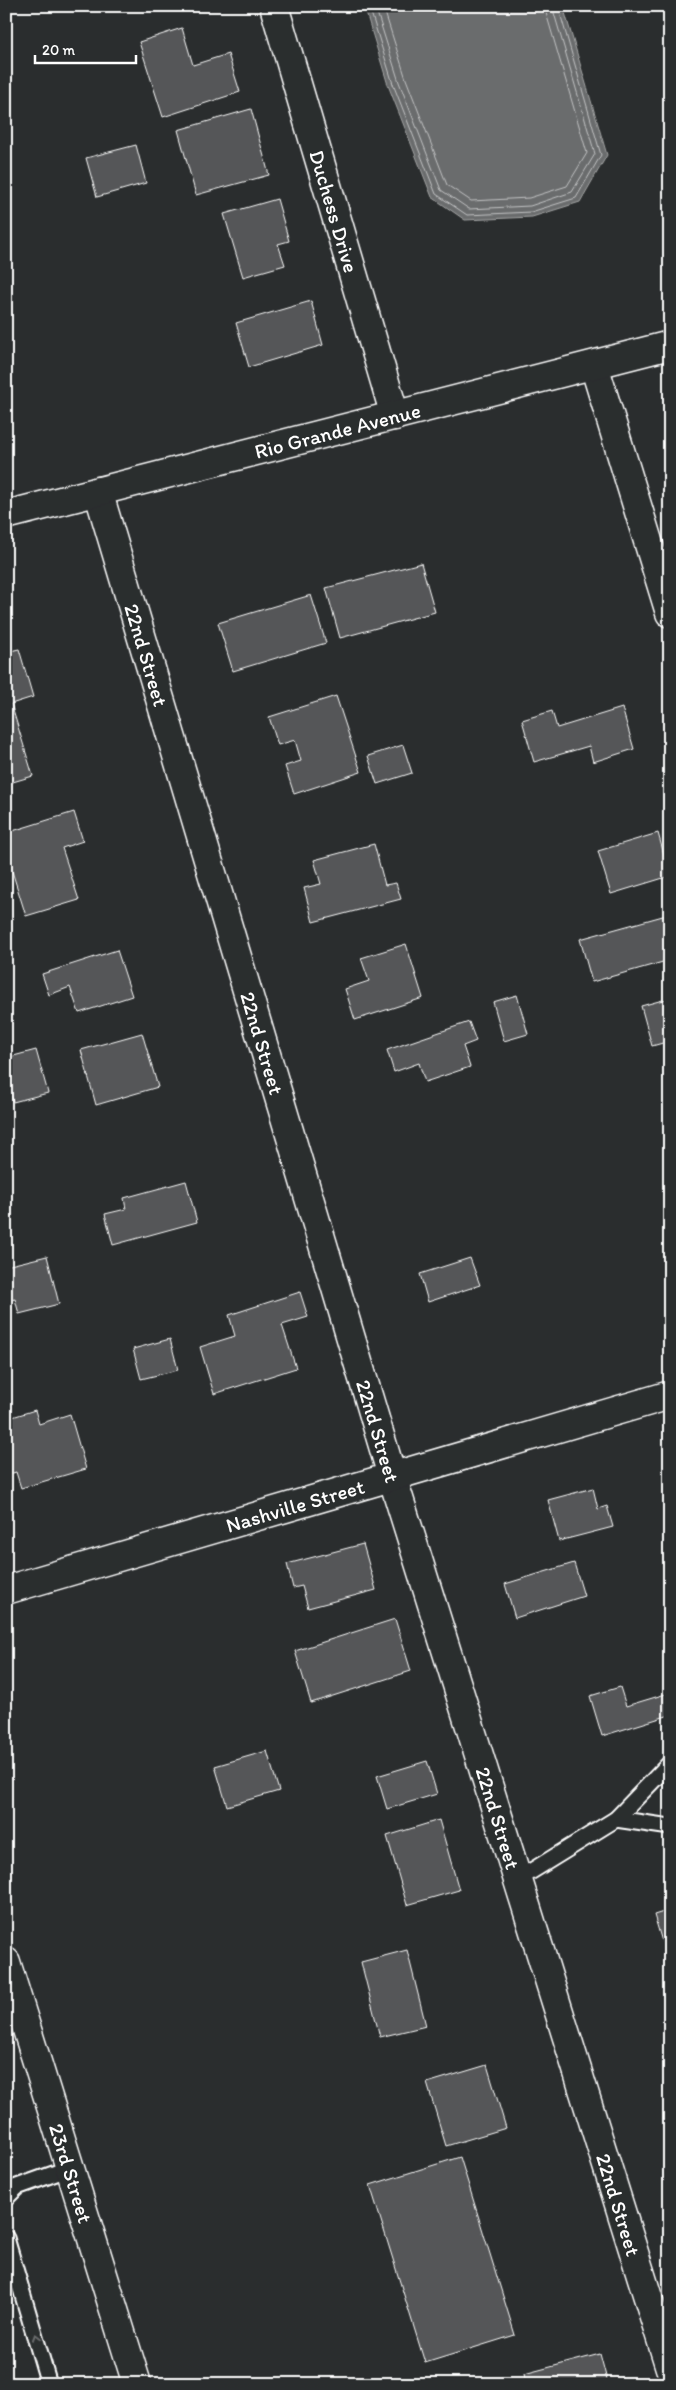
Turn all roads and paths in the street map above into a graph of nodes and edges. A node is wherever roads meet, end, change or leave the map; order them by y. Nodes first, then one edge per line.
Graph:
1 (274, 6) edge
2 (670, 345) edge
3 (594, 365) junction
4 (394, 416) junction
5 (98, 491) junction
6 (6, 515) edge
7 (670, 613) edge
8 (670, 1395) edge
9 (392, 1476) junction
10 (6, 1590) edge
11 (670, 1763) edge
12 (616, 1819) junction
13 (670, 1827) edge
14 (517, 1880) junction
15 (6, 1962) edge
16 (70, 2168) junction
17 (6, 2198) edge
18 (6, 2238) edge
19 (670, 2368) edge
20 (49, 2384) edge
21 (137, 2384) edge

1 - 4 street, Duchess Drive
2 - 3 street, Rio Grande Avenue
3 - 4 street, Rio Grande Avenue
3 - 7 street
4 - 5 street, Rio Grande Avenue
5 - 6 street, Rio Grande Avenue
5 - 9 street, 22nd Street
8 - 9 street, Nashville Street
9 - 10 street, Nashville Street
9 - 14 street, 22nd Street
11 - 12 lane
12 - 13 lane
12 - 14 lane
14 - 19 street, 22nd Street
15 - 16 street, 23rd Street
16 - 17 lane
16 - 21 street, 23rd Street
20 -> 18 lane

